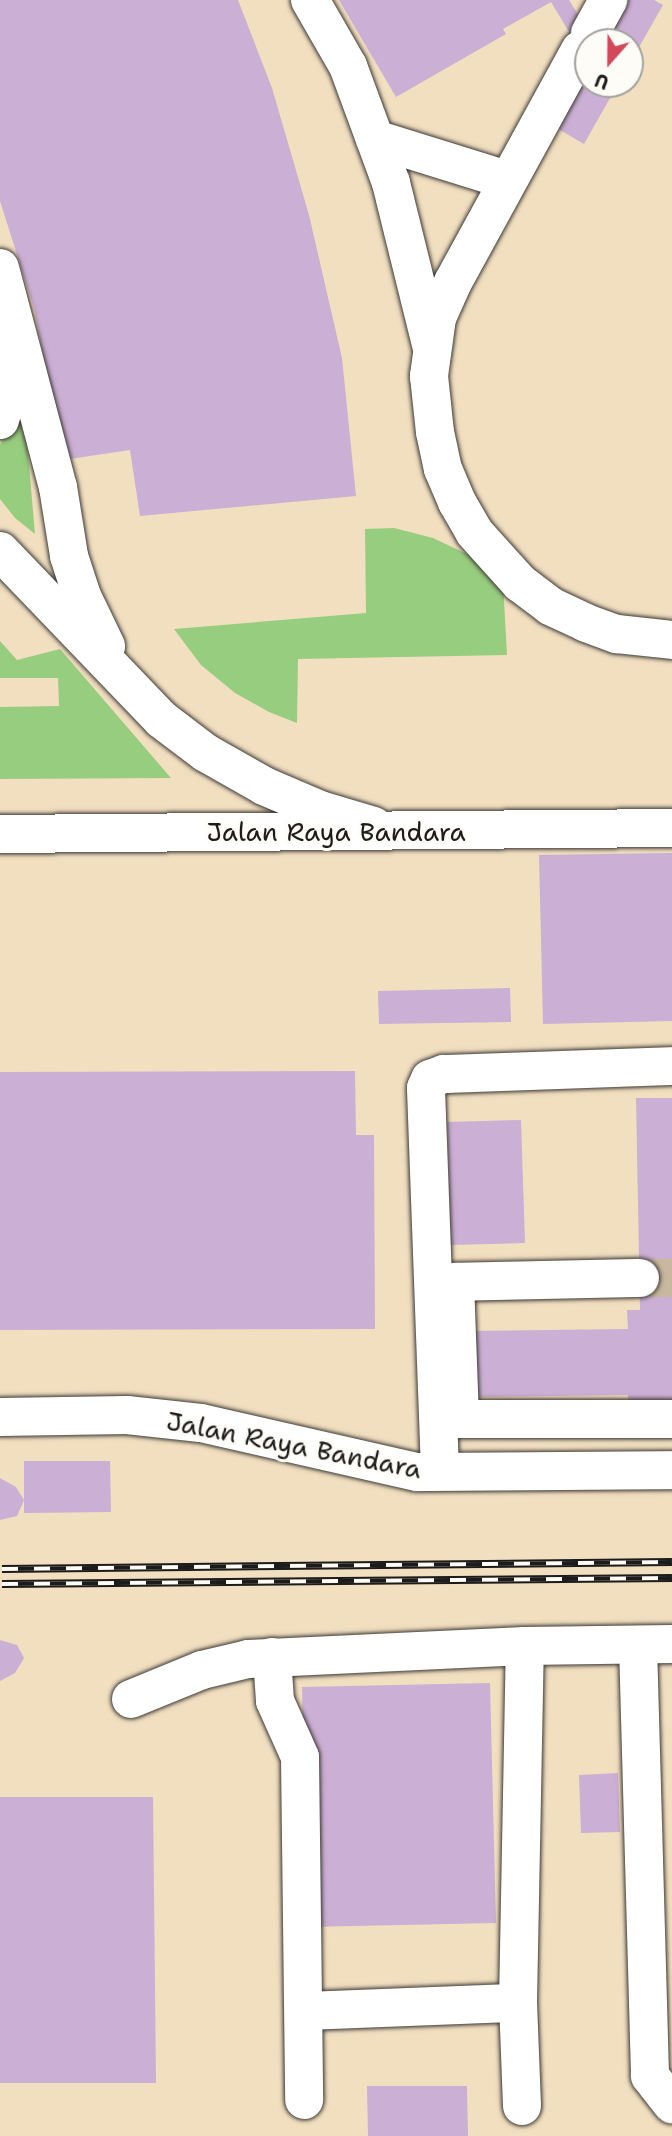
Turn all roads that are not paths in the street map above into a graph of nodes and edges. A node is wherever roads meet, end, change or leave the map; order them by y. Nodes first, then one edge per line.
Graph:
1 (310, 0) edge
2 (608, 0) edge
3 (375, 139) junction
4 (507, 180) junction
5 (4, 282) edge
6 (431, 346) junction
7 (0, 420) edge
8 (0, 551) edge
9 (672, 640) edge
10 (128, 685) junction
11 (672, 828) edge
12 (395, 832) junction
13 (0, 834) edge
14 (672, 1066) edge
15 (640, 1278) tunnel mouth
16 (0, 1417) edge
17 (672, 1419) edge
18 (672, 1470) edge
19 (440, 1471) junction
20 (655, 1644) edge
21 (525, 1646) junction
22 (272, 1657) junction
23 (131, 1699) dead end
24 (657, 1760) edge
25 (519, 2003) junction
26 (305, 2011) junction
27 (304, 2101) dead end
28 (672, 2104) edge
29 (522, 2106) dead end

1 - 3 street
2 - 4 street
3 - 4 street
3 - 6 street
4 - 6 street
5 - 7 street
5 - 10 street
6 - 9 street
8 - 10 street
10 - 12 street
11 - 12 street, Jalan Raya Bandara
12 - 13 street, Jalan Raya Bandara
14 - 19 street
15 - 17 street
16 - 19 street, Jalan Raya Bandara
18 - 19 street, Jalan Raya Bandara
20 - 21 street
20 - 24 street
21 - 22 street
21 - 25 street
22 - 23 street
22 - 26 street
24 - 28 street
25 - 26 street
25 - 29 street
26 - 27 street

